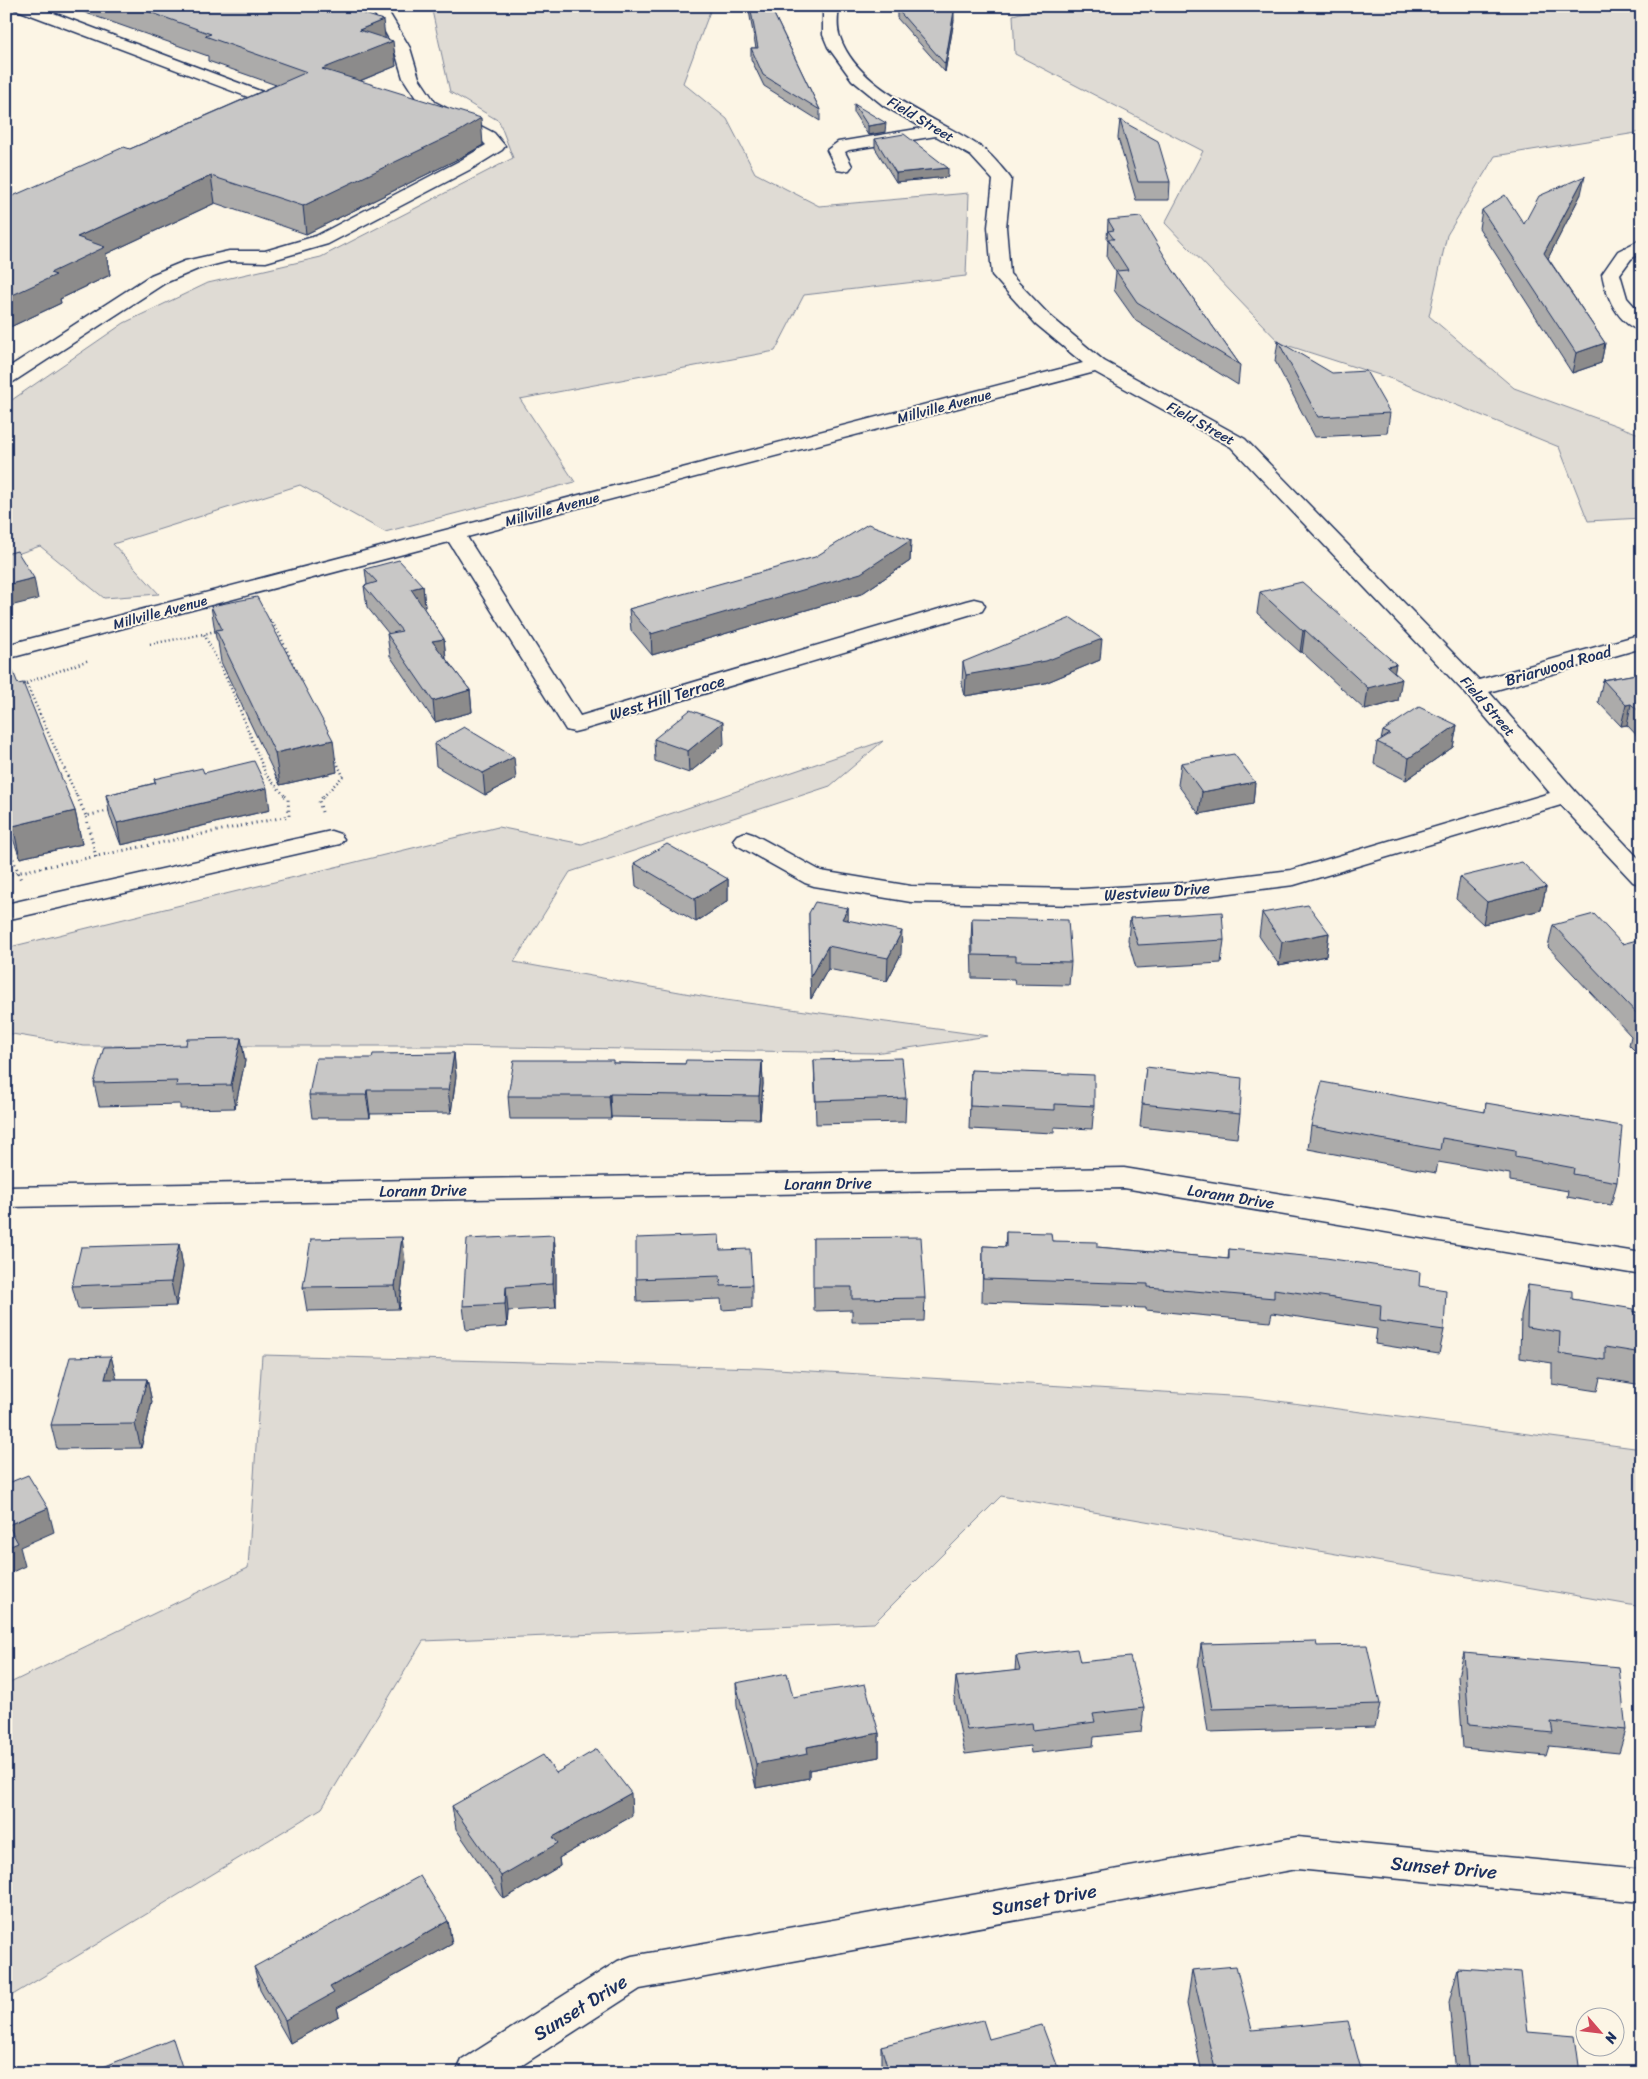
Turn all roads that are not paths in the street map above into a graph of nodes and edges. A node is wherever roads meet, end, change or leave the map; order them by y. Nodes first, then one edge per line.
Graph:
1 (20, 6) edge
2 (376, 6) edge
3 (831, 6) edge
4 (244, 111) edge
5 (938, 130) junction
6 (843, 166) dead end
7 (1642, 244) edge
8 (1642, 326) edge
9 (1098, 365) junction
10 (6, 378) edge
11 (455, 535) junction
12 (974, 606) dead end
13 (1642, 641) edge
14 (6, 652) edge
15 (1474, 689) junction
16 (1566, 796) junction
17 (332, 839) road end
18 (746, 840) dead end
19 (1642, 877) edge
20 (6, 912) edge
21 (6, 1197) edge
22 (1642, 1264) edge
23 (1642, 1886) edge
24 (476, 2073) edge

1 - 4 street
2 - 10 street
3 - 5 street, Field Street
5 - 6 street
5 - 9 street, Field Street
7 - 8 street
9 - 11 street, Millville Avenue
9 - 15 street, Field Street
11 - 12 street, West Hill Terrace
11 - 14 street, Millville Avenue
13 - 15 street, Briarwood Road
15 - 16 street, Field Street
16 - 18 street, Westview Drive
16 - 19 street, Field Street
17 - 20 street
21 - 22 street, Lorann Drive
23 - 24 street, Sunset Drive

